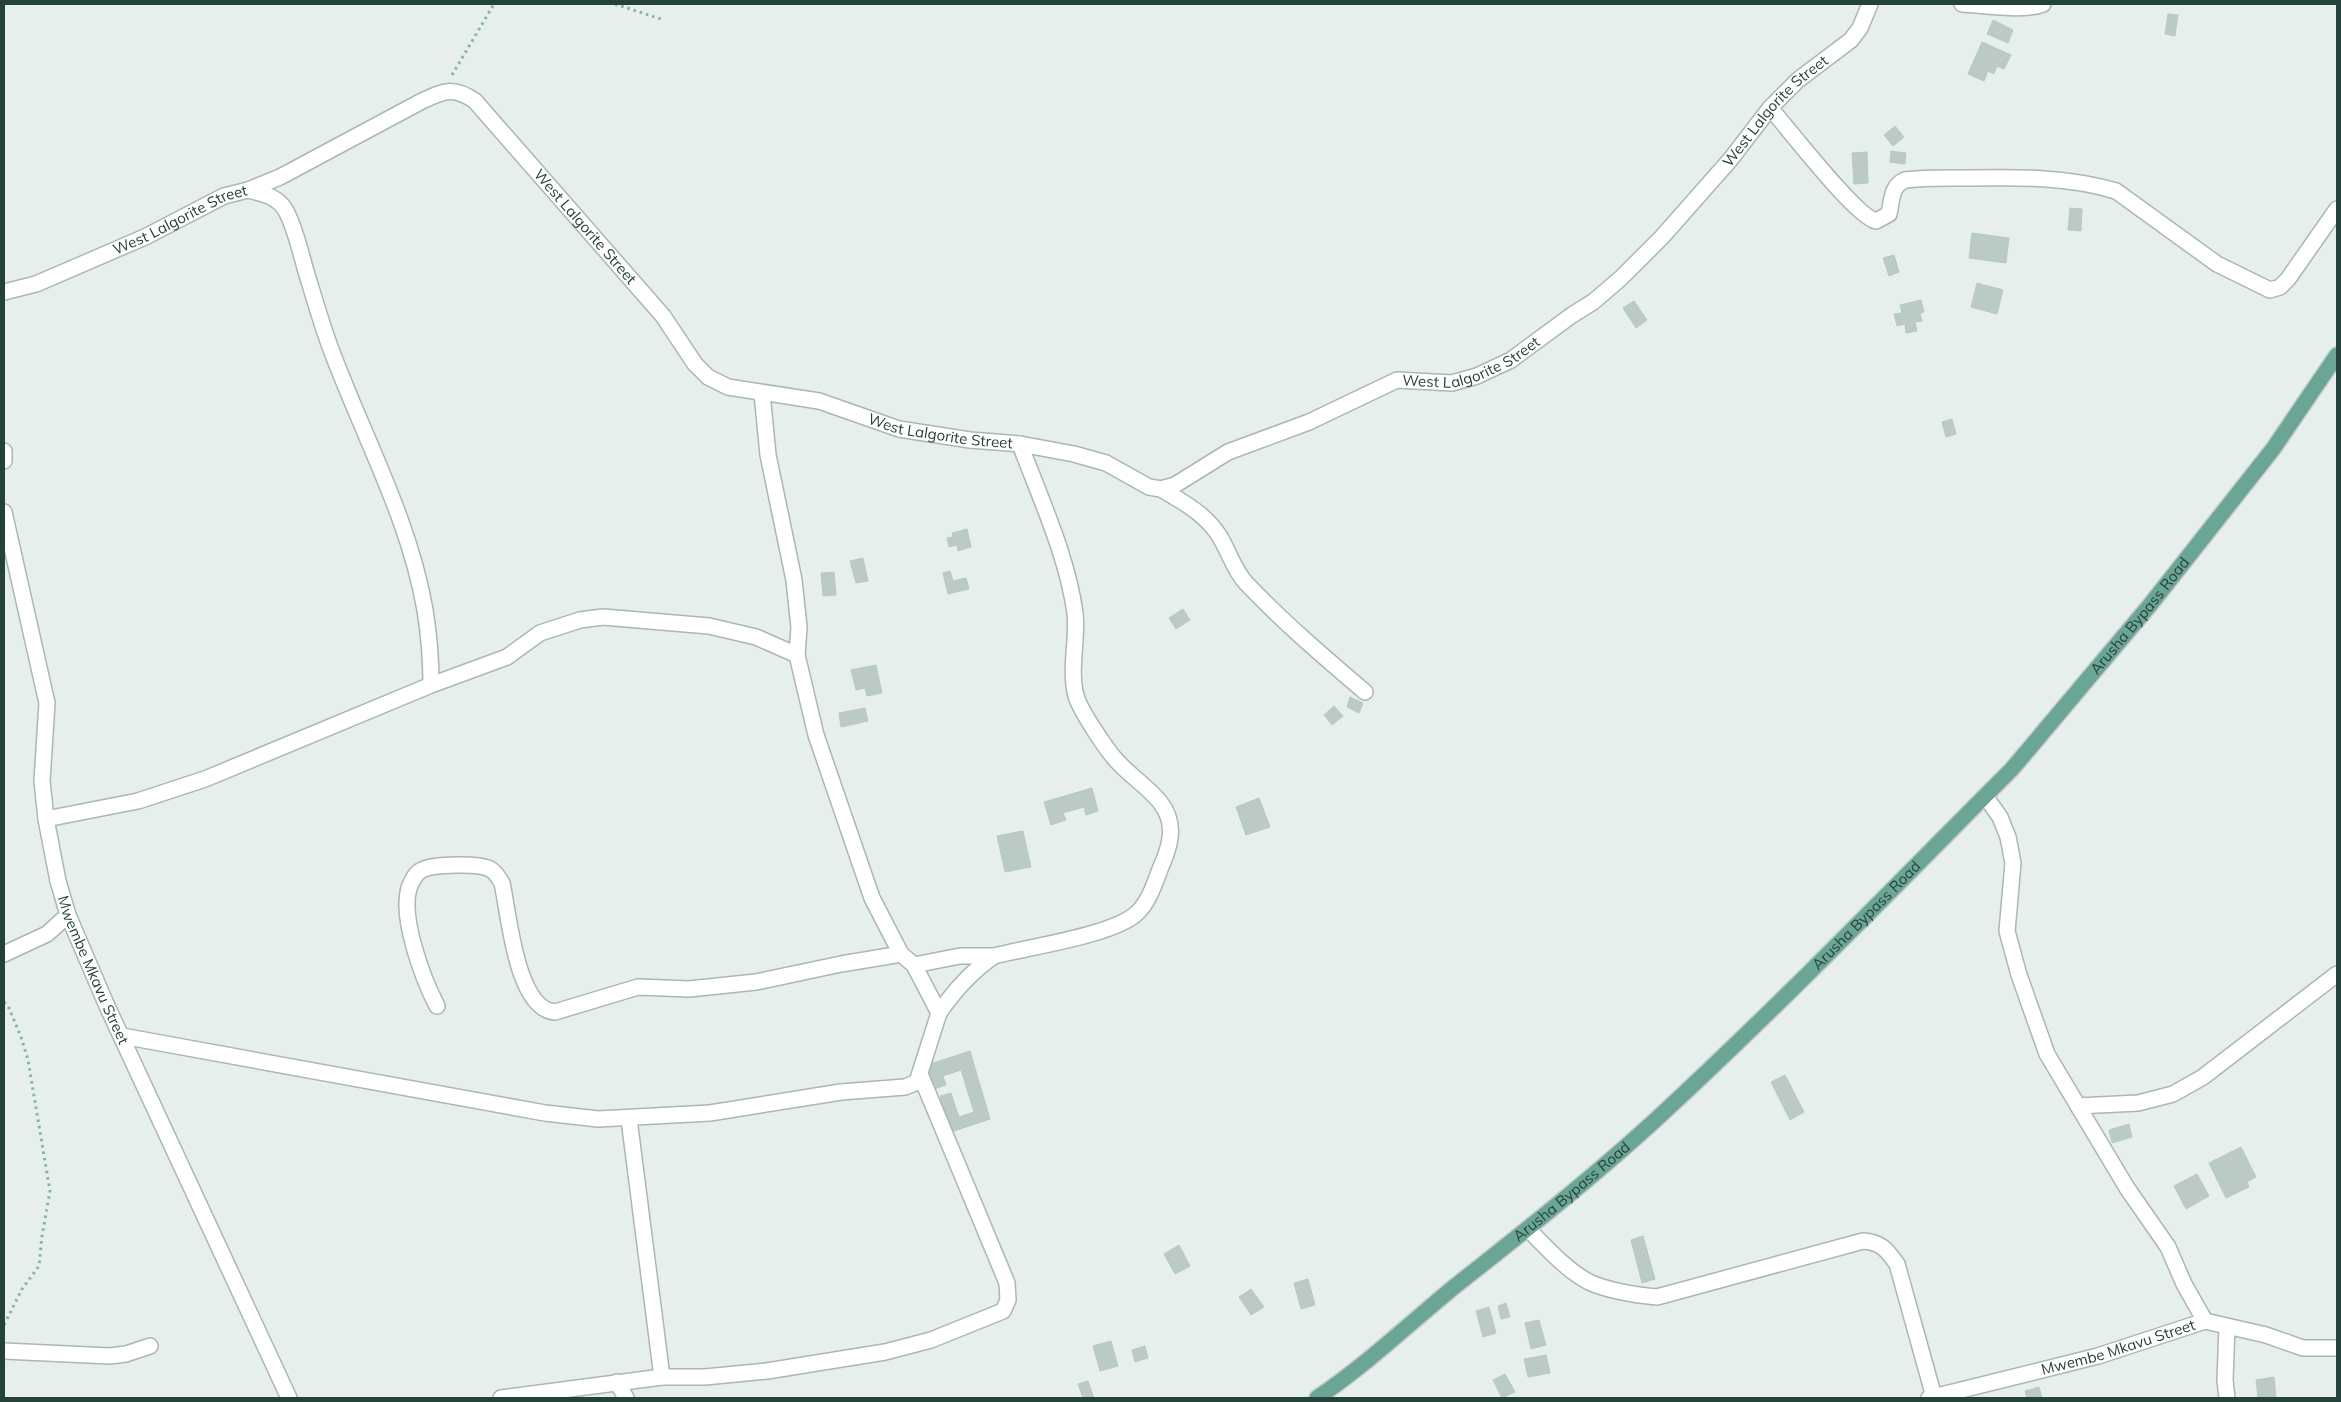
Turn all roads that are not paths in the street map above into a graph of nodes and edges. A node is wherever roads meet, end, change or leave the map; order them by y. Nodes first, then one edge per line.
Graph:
1 (1885, 4) edge
2 (1962, 4) edge
3 (2043, 4) edge
4 (1870, 5) edge
5 (1770, 108) junction
6 (248, 190) junction
7 (2337, 209) edge
8 (4, 292) edge
9 (2337, 355) edge
10 (762, 393) junction
11 (1020, 444) junction
12 (4, 451) edge
13 (4, 461) edge
14 (1161, 489) junction
15 (4, 512) edge
16 (797, 655) junction
17 (431, 685) junction
18 (1365, 692) dead end
19 (1985, 796) junction
20 (46, 818) junction
21 (68, 915) junction
22 (4, 954) edge
23 (901, 954) junction
24 (994, 956) junction
25 (914, 965) junction
26 (2337, 974) edge
27 (437, 1006) dead end
28 (939, 1013) junction
29 (122, 1036) junction
30 (920, 1074) junction
31 (2078, 1106) junction
32 (629, 1118) junction
33 (1528, 1229) junction
34 (2205, 1321) junction
35 (2227, 1327) junction
36 (150, 1346) dead end
37 (2337, 1348) edge
38 (4, 1351) edge
39 (662, 1377) junction
40 (617, 1382) junction
41 (289, 1398) edge
42 (501, 1398) edge
43 (626, 1398) edge
44 (1318, 1398) edge
45 (1931, 1398) edge
46 (2227, 1398) edge

1 - 4 street
2 - 3 street
4 - 5 street, West Lalgorite Street
5 - 7 street
5 - 14 street, West Lalgorite Street
6 - 8 street, West Lalgorite Street
6 - 10 street, West Lalgorite Street
6 - 17 street
9 - 19 main road, Arusha Bypass Road
10 - 11 street, West Lalgorite Street
10 - 16 street
11 - 14 street, West Lalgorite Street
11 - 24 street
12 - 13 street
14 - 18 street
15 - 20 street, Mwembe Mkavu Street
16 - 17 street
16 - 23 street
17 - 20 street
19 - 31 street
19 - 33 main road, Arusha Bypass Road
20 - 21 street, Mwembe Mkavu Street
21 - 22 street
21 - 29 street, Mwembe Mkavu Street
23 - 25 street
23 - 27 street
24 - 25 street
24 - 28 street
25 - 28 street
26 - 31 street
28 - 30 street
29 - 32 street
29 - 41 street, Mwembe Mkavu Street
30 - 32 street
30 - 39 street
31 - 34 street
32 - 39 street
33 - 44 main road, Arusha Bypass Road
33 - 45 street
34 - 35 street, Mwembe Mkavu Street
34 - 45 street, Mwembe Mkavu Street
35 - 37 street, Mwembe Mkavu Street
35 - 46 street
36 - 38 street
39 - 40 street
40 - 42 street
40 - 43 street

